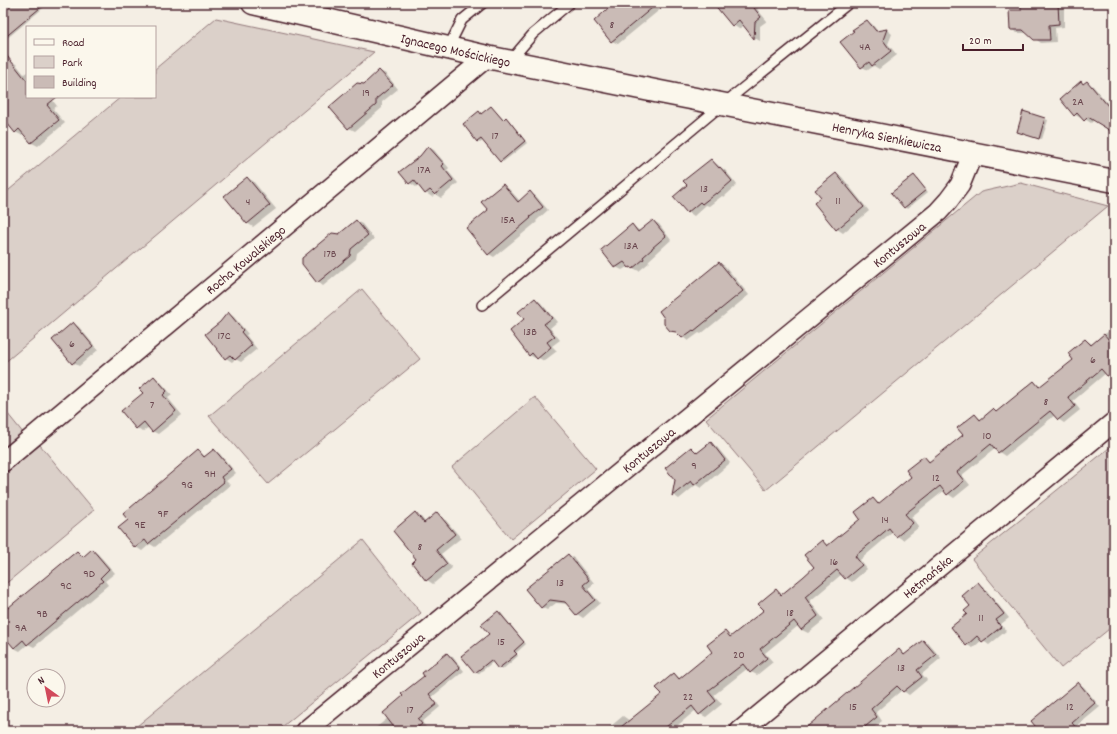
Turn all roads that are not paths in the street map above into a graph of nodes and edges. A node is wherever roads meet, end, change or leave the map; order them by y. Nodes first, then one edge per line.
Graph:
1 (253, 3) edge
2 (483, 3) edge
3 (570, 3) edge
4 (849, 3) edge
5 (448, 48) junction
6 (487, 57) junction
7 (510, 61) junction
8 (660, 92) joint
9 (723, 104) junction
10 (973, 153) junction
11 (1114, 180) edge
12 (482, 304) dead end
13 (1114, 422) edge
14 (3, 462) edge
15 (305, 731) edge
16 (740, 731) edge

1 - 5 street, Ignacego Mościckiego
2 - 5 lane
3 - 7 lane
4 - 9 lane
5 - 6 street, Ignacego Mościckiego
6 - 7 street, Ignacego Mościckiego
6 - 14 street, Rocha Kowalskiego
7 - 8 street, Ignacego Mościckiego
8 - 9 street, Henryka Sienkiewicza
9 - 10 street, Henryka Sienkiewicza
9 - 12 lane
10 - 11 street, Henryka Sienkiewicza
10 - 15 street, Kontuszowa
13 - 16 street, Hetmańska

